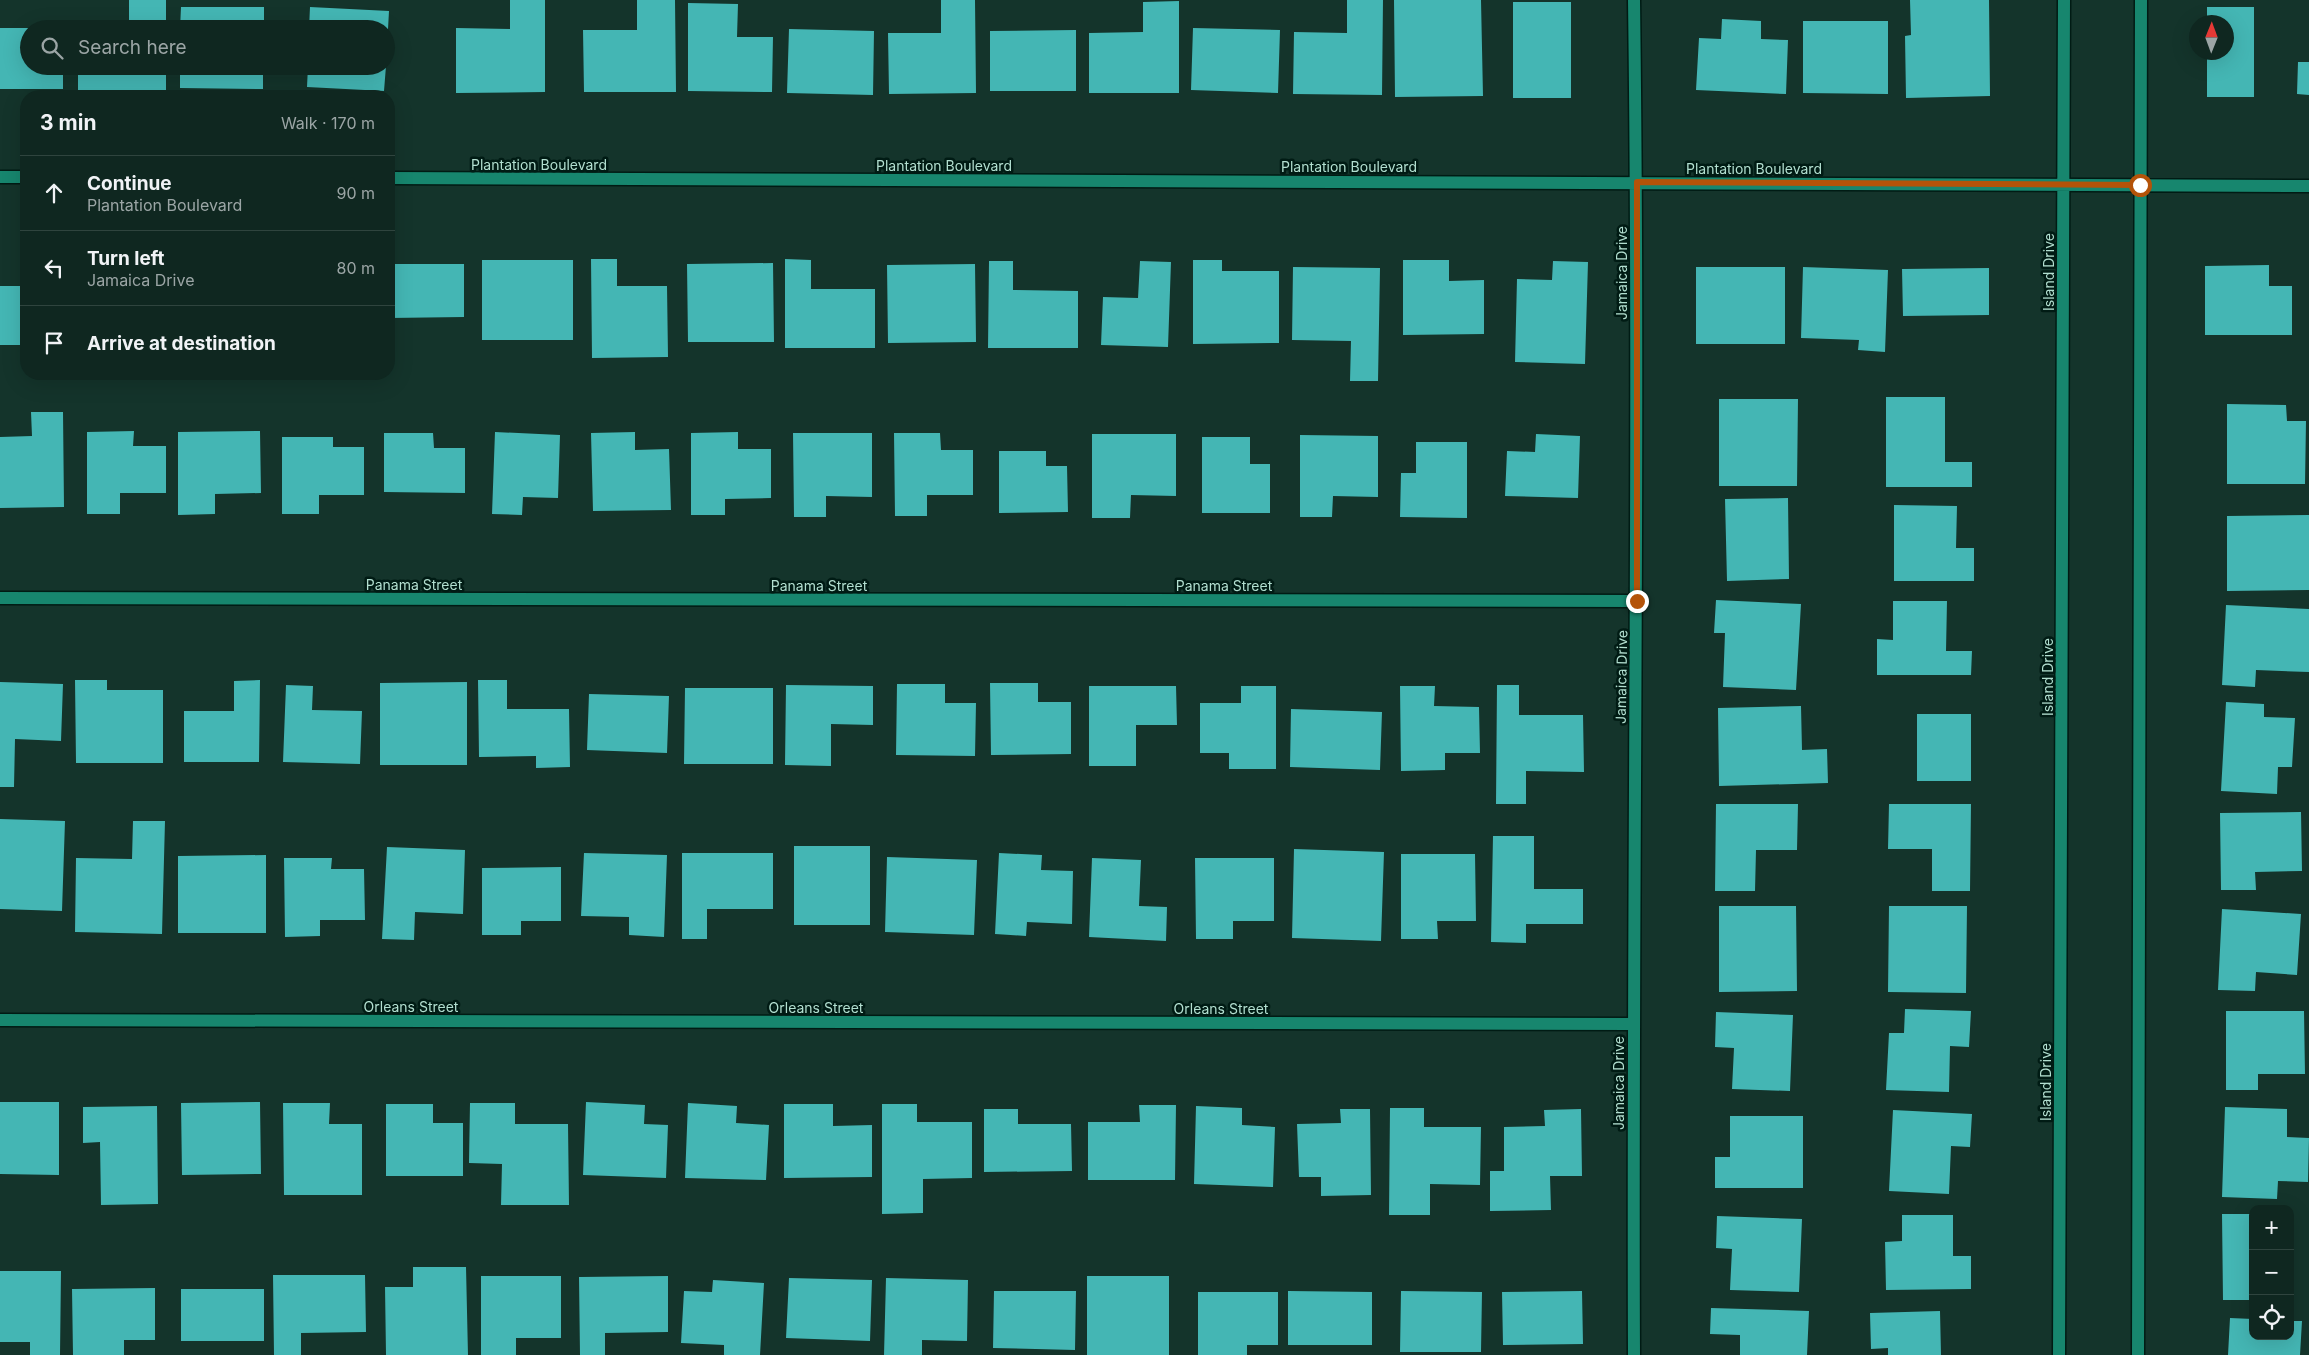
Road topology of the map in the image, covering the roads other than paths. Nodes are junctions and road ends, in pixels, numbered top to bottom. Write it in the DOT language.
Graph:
graph roads {
  1 [pos="1634,0"];
  2 [pos="2064,0"];
  3 [pos="2141,0"];
  4 [pos="0,177"];
  5 [pos="20,177"];
  6 [pos="395,178"];
  7 [pos="1637,182"];
  8 [pos="2064,185"];
  9 [pos="2140,185"];
  10 [pos="2309,186"];
  11 [pos="0,598"];
  12 [pos="1637,601"];
  13 [pos="0,1020"];
  14 [pos="1632,1024"];
  15 [pos="1634,1355"];
  16 [pos="2060,1355"];
  17 [pos="2138,1355"];
  1 -- 7 [label="street, Jamaica Drive"];
  2 -- 8 [label="street, Island Drive"];
  3 -- 9 [label="street"];
  4 -- 5 [label="street"];
  6 -- 7 [label="street, Plantation Boulevard"];
  7 -- 8 [label="street, Plantation Boulevard"];
  7 -- 12 [label="street, Jamaica Drive"];
  8 -- 9 [label="street, Plantation Boulevard"];
  8 -- 16 [label="street, Island Drive"];
  9 -- 10 [label="street, Plantation Boulevard"];
  9 -- 17 [label="street"];
  11 -- 12 [label="street, Panama Street"];
  12 -- 14 [label="street, Jamaica Drive"];
  13 -- 14 [label="street, Orleans Street"];
  14 -- 15 [label="street, Jamaica Drive"];
}
